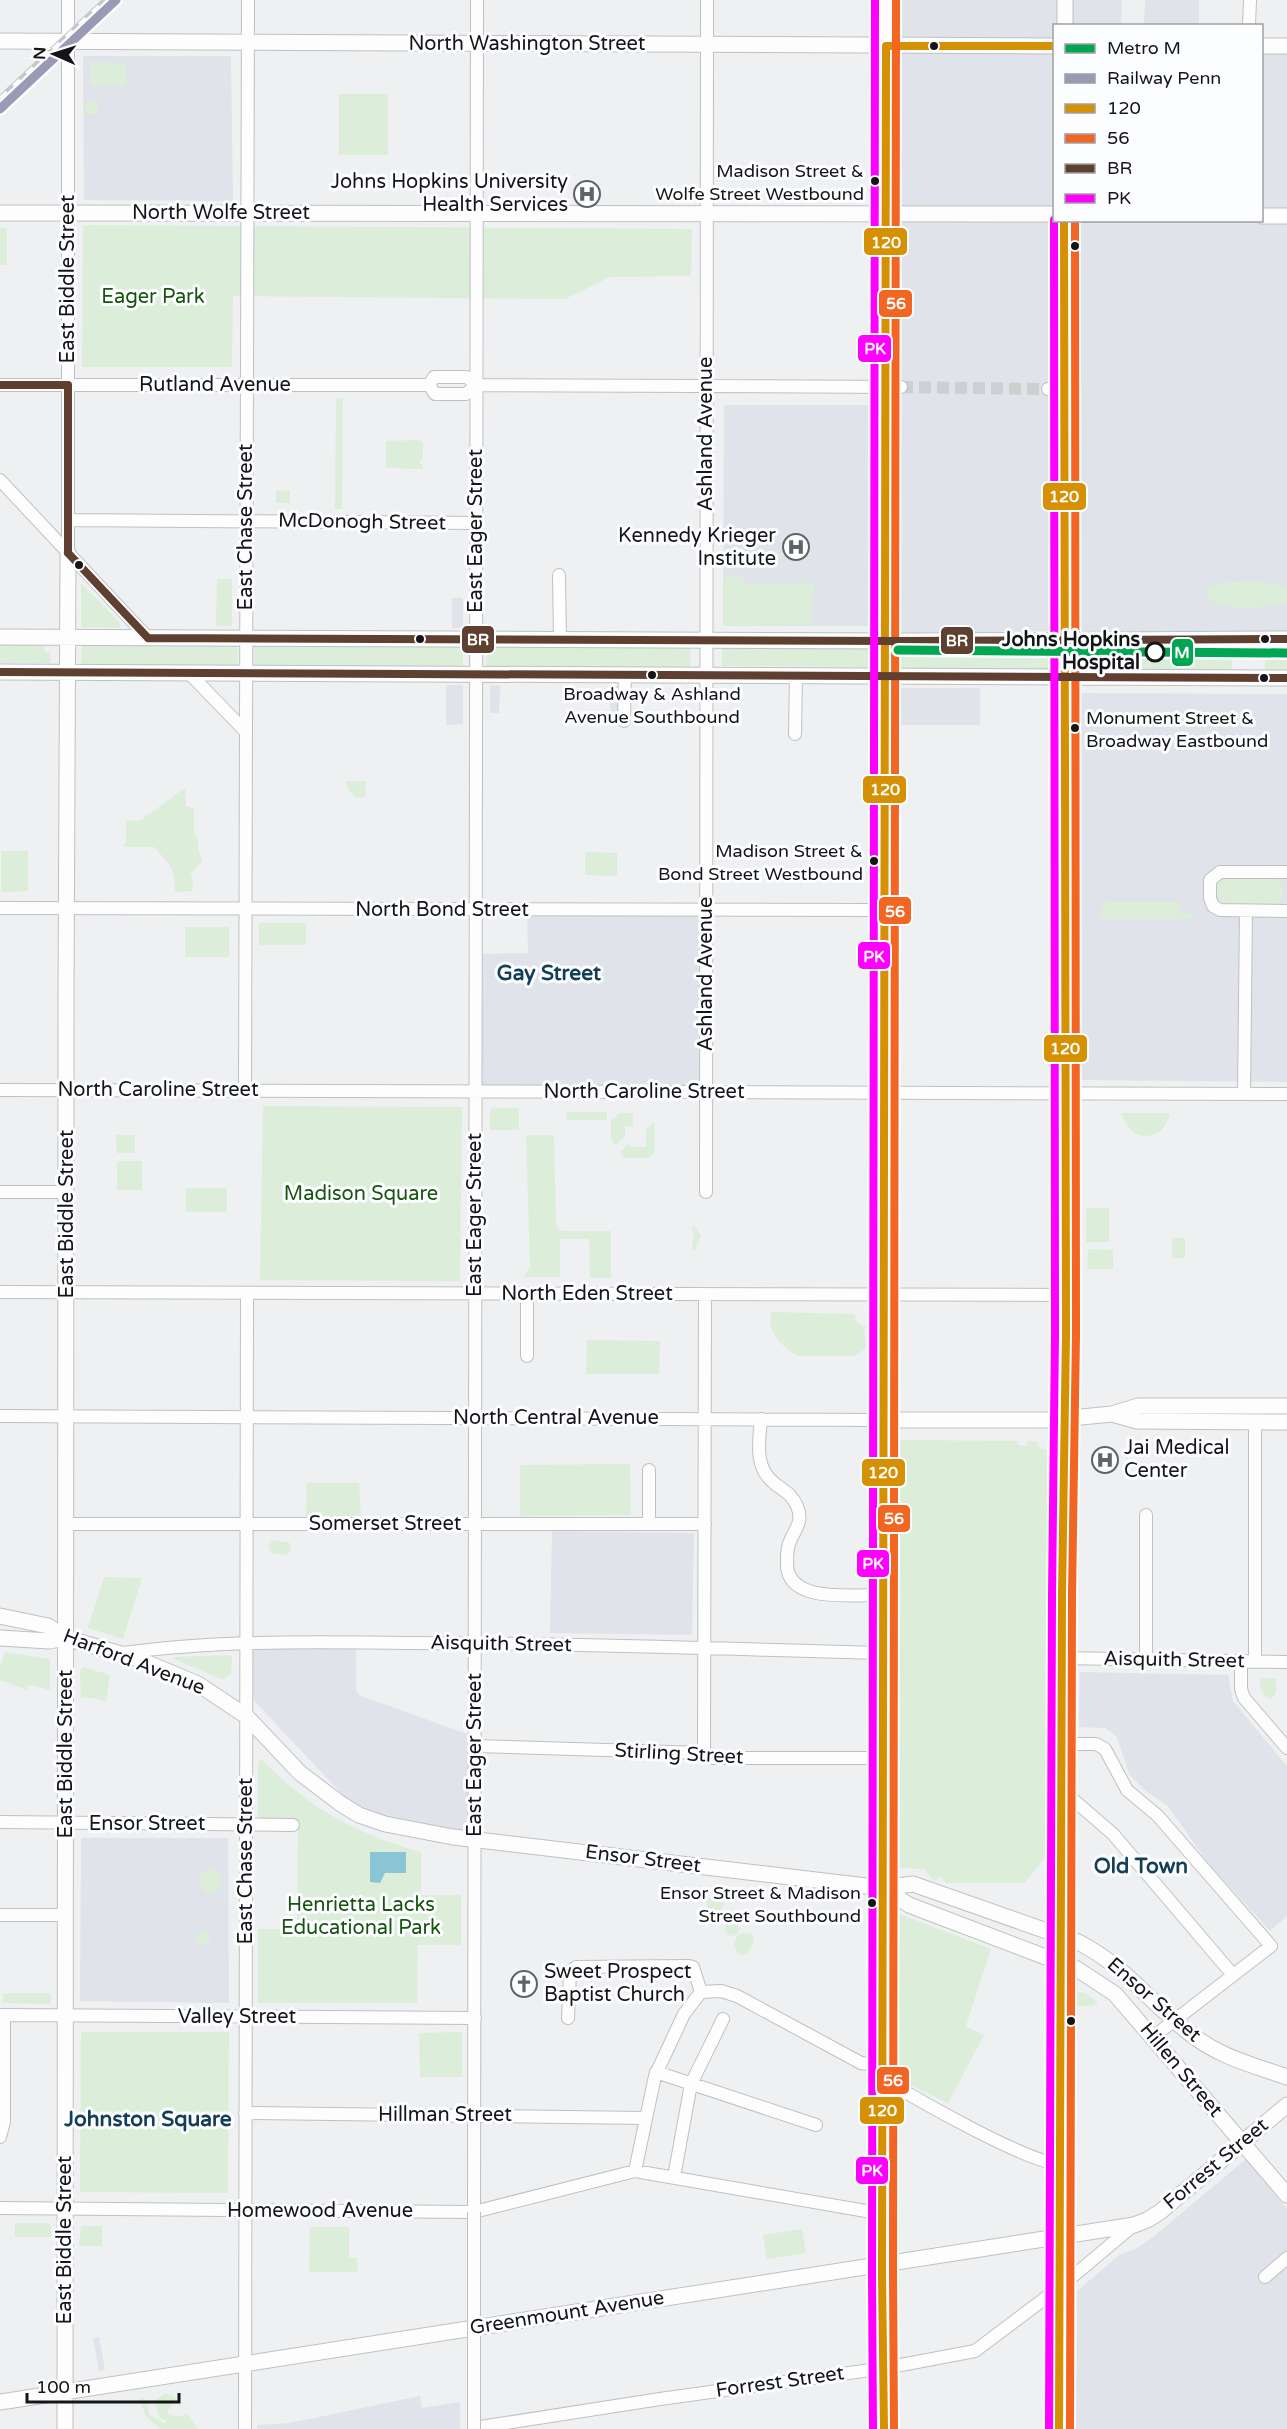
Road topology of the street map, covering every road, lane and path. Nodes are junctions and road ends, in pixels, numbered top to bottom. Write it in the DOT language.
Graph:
graph roads {
  1 [pos="68,0"];
  2 [pos="248,0"];
  3 [pos="477,0"];
  4 [pos="707,0"];
  5 [pos="886,0"];
  6 [pos="1065,0"];
  7 [pos="1250,0"];
  8 [pos="1065,24"];
  9 [pos="1249,24"];
  10 [pos="0,41"];
  11 [pos="68,41"];
  12 [pos="248,43"];
  13 [pos="477,43"];
  14 [pos="707,45"];
  15 [pos="886,46"];
  16 [pos="1053,46"];
  17 [pos="1263,46"];
  18 [pos="1287,46"];
  19 [pos="68,212"];
  20 [pos="247,212"];
  21 [pos="0,213"];
  22 [pos="477,214"];
  23 [pos="707,214"];
  24 [pos="885,214"];
  25 [pos="1053,214"];
  26 [pos="1263,216"];
  27 [pos="1287,216"];
  28 [pos="1064,222"];
  29 [pos="0,385"];
  30 [pos="68,385"];
  31 [pos="476,385"];
  32 [pos="246,386"];
  33 [pos="706,386"];
  34 [pos="893,387"];
  35 [pos="1048,389"];
  36 [pos="1065,390"];
  37 [pos="0,480"];
  38 [pos="68,520"];
  39 [pos="246,520"];
  40 [pos="476,523"];
  41 [pos="68,553"];
  42 [pos="559,575"];
  43 [pos="0,637"];
  44 [pos="67,637"];
  45 [pos="148,638"];
  46 [pos="246,638"];
  47 [pos="476,639"];
  48 [pos="1287,639"];
  49 [pos="560,640"];
  50 [pos="706,640"];
  51 [pos="1065,640"];
  52 [pos="884,641"];
  53 [pos="0,672"];
  54 [pos="67,672"];
  55 [pos="189,673"];
  56 [pos="247,673"];
  57 [pos="476,673"];
  58 [pos="625,674"];
  59 [pos="706,674"];
  60 [pos="796,674"];
  61 [pos="884,675"];
  62 [pos="1065,676"];
  63 [pos="1287,678"];
  64 [pos="624,721"];
  65 [pos="246,732"];
  66 [pos="795,734"];
  67 [pos="1287,872"];
  68 [pos="0,908"];
  69 [pos="67,908"];
  70 [pos="245,909"];
  71 [pos="706,909"];
  72 [pos="475,910"];
  73 [pos="883,910"];
  74 [pos="1246,911"];
  75 [pos="1287,911"];
  76 [pos="0,1090"];
  77 [pos="67,1090"];
  78 [pos="245,1091"];
  79 [pos="475,1092"];
  80 [pos="706,1092"];
  81 [pos="883,1093"];
  82 [pos="1066,1094"];
  83 [pos="1244,1094"];
  84 [pos="1287,1094"];
  85 [pos="0,1192"];
  86 [pos="67,1192"];
  87 [pos="706,1192"];
  88 [pos="0,1292"];
  89 [pos="66,1292"];
  90 [pos="247,1293"];
  91 [pos="475,1294"];
  92 [pos="527,1294"];
  93 [pos="705,1295"];
  94 [pos="883,1295"];
  95 [pos="1066,1295"];
  96 [pos="527,1356"];
  97 [pos="1222,1406"];
  98 [pos="1287,1406"];
  99 [pos="1112,1414"];
  100 [pos="0,1416"];
  101 [pos="66,1416"];
  102 [pos="247,1417"];
  103 [pos="1065,1417"];
  104 [pos="475,1418"];
  105 [pos="705,1419"];
  106 [pos="761,1419"];
  107 [pos="883,1420"];
  108 [pos="1221,1422"];
  109 [pos="1255,1422"];
  110 [pos="1287,1422"];
  111 [pos="649,1470"];
  112 [pos="1146,1515"];
  113 [pos="66,1524"];
  114 [pos="246,1524"];
  115 [pos="475,1524"];
  116 [pos="649,1524"];
  117 [pos="705,1524"];
  118 [pos="883,1594"];
  119 [pos="0,1616"];
  120 [pos="0,1638"];
  121 [pos="66,1638"];
  122 [pos="246,1642"];
  123 [pos="475,1643"];
  124 [pos="705,1649"];
  125 [pos="120,1653"];
  126 [pos="883,1653"];
  127 [pos="1062,1658"];
  128 [pos="1146,1659"];
  129 [pos="1241,1661"];
  130 [pos="1255,1661"];
  131 [pos="1287,1662"];
  132 [pos="246,1716"];
  133 [pos="1061,1744"];
  134 [pos="475,1746"];
  135 [pos="1287,1748"];
  136 [pos="704,1753"];
  137 [pos="883,1758"];
  138 [pos="1062,1790"];
  139 [pos="0,1822"];
  140 [pos="66,1823"];
  141 [pos="246,1825"];
  142 [pos="293,1825"];
  143 [pos="475,1839"];
  144 [pos="883,1888"];
  145 [pos="0,1915"];
  146 [pos="66,1915"];
  147 [pos="1061,1937"];
  148 [pos="1061,1962"];
  149 [pos="1233,1975"];
  150 [pos="701,1992"];
  151 [pos="2,2015"];
  152 [pos="65,2016"];
  153 [pos="245,2017"];
  154 [pos="475,2018"];
  155 [pos="568,2018"];
  156 [pos="723,2019"];
  157 [pos="1174,2020"];
  158 [pos="1153,2037"];
  159 [pos="656,2072"];
  160 [pos="883,2073"];
  161 [pos="1287,2077"];
  162 [pos="691,2084"];
  163 [pos="1287,2105"];
  164 [pos="245,2114"];
  165 [pos="475,2116"];
  166 [pos="645,2118"];
  167 [pos="816,2125"];
  168 [pos="0,2137"];
  169 [pos="1242,2143"];
  170 [pos="1061,2164"];
  171 [pos="635,2171"];
  172 [pos="674,2177"];
  173 [pos="1287,2195"];
  174 [pos="65,2207"];
  175 [pos="0,2208"];
  176 [pos="245,2211"];
  177 [pos="474,2212"];
  178 [pos="883,2214"];
  179 [pos="1134,2225"];
  180 [pos="1060,2236"];
  181 [pos="1287,2259"];
  182 [pos="883,2263"];
  183 [pos="1265,2277"];
  184 [pos="1060,2287"];
  185 [pos="474,2328"];
  186 [pos="245,2365"];
  187 [pos="885,2368"];
  188 [pos="65,2392"];
  189 [pos="0,2402"];
  190 [pos="474,2428"];
  191 [pos="65,2429"];
  192 [pos="245,2429"];
  193 [pos="884,2429"];
  194 [pos="1059,2429"];
  1 -- 11 [label="street, East Biddle Street"];
  2 -- 12 [label="street, East Chase Street"];
  3 -- 13 [label="street, East Eager Street"];
  4 -- 14 [label="street, Ashland Avenue"];
  5 -- 15 [label="main road"];
  6 -- 8 [label="main road"];
  7 -- 9 [label="street"];
  10 -- 11 [label="main road, North Washington Street"];
  11 -- 12 [label="main road, North Washington Street"];
  11 -- 19 [label="street, East Biddle Street"];
  12 -- 13 [label="main road, North Washington Street"];
  12 -- 20 [label="street, East Chase Street"];
  13 -- 14 [label="main road, North Washington Street"];
  13 -- 22 [label="street, East Eager Street"];
  14 -- 15 [label="main road, North Washington Street"];
  14 -- 23 [label="street, Ashland Avenue"];
  15 -- 16 [label="main road, North Washington Street"];
  15 -- 24 [label="main road"];
  17 -- 18 [label="main road"];
  19 -- 20 [label="main road, North Wolfe Street"];
  19 -- 21 [label="main road, North Wolfe Street"];
  19 -- 30 [label="street, East Biddle Street"];
  20 -- 22 [label="main road, North Wolfe Street"];
  20 -- 32 [label="street, East Chase Street"];
  22 -- 23 [label="main road, North Wolfe Street"];
  22 -- 31 [label="street, East Eager Street"];
  23 -- 24 [label="main road, North Wolfe Street"];
  23 -- 33 [label="street, Ashland Avenue"];
  24 -- 25 [label="main road, North Wolfe Street"];
  24 -- 34 [label="main road"];
  26 -- 27 [label="main road"];
  28 -- 36 [label="main road"];
  29 -- 30 [label="street, Rutland Avenue"];
  30 -- 32 [label="street, Rutland Avenue"];
  30 -- 38 [label="street, East Biddle Street"];
  31 -- 32 [label="street, Rutland Avenue"];
  31 -- 33 [label="street, Rutland Avenue"];
  31 -- 40 [label="street, East Eager Street"];
  32 -- 39 [label="street, East Chase Street"];
  33 -- 34 [label="street, Rutland Avenue"];
  33 -- 50 [label="street, Ashland Avenue"];
  34 -- 52 [label="main road"];
  35 -- 36 [label="street"];
  36 -- 51 [label="main road"];
  37 -- 41 [label="street"];
  38 -- 39 [label="street, McDonogh Street"];
  38 -- 41 [label="street, East Biddle Street"];
  39 -- 40 [label="street, McDonogh Street"];
  39 -- 46 [label="street, East Chase Street"];
  40 -- 47 [label="street, East Eager Street"];
  41 -- 44 [label="main road, East Biddle Street"];
  41 -- 45 [label="street"];
  42 -- 49 [label="street"];
  43 -- 44 [label="main road"];
  44 -- 45 [label="main road"];
  44 -- 54 [label="main road, East Biddle Street"];
  45 -- 46 [label="main road"];
  46 -- 47 [label="main road"];
  46 -- 56 [label="street, East Chase Street"];
  47 -- 49 [label="main road"];
  47 -- 57 [label="street, East Eager Street"];
  48 -- 51 [label="main road"];
  49 -- 50 [label="main road"];
  50 -- 52 [label="main road"];
  50 -- 59 [label="street, Ashland Avenue"];
  51 -- 52 [label="main road"];
  51 -- 62 [label="main road"];
  52 -- 61 [label="main road"];
  53 -- 54 [label="main road"];
  54 -- 55 [label="main road"];
  54 -- 69 [label="main road, East Biddle Street"];
  55 -- 56 [label="main road"];
  55 -- 65 [label="street"];
  56 -- 57 [label="main road"];
  56 -- 65 [label="street, East Chase Street"];
  57 -- 58 [label="main road"];
  57 -- 72 [label="street, East Eager Street"];
  58 -- 59 [label="main road"];
  58 -- 64 [label="street"];
  59 -- 60 [label="main road"];
  59 -- 71 [label="street, Ashland Avenue"];
  60 -- 61 [label="main road"];
  60 -- 66 [label="street"];
  61 -- 62 [label="main road"];
  61 -- 73 [label="main road"];
  62 -- 63 [label="main road"];
  62 -- 82 [label="main road"];
  65 -- 70 [label="street, East Chase Street"];
  67 -- 74 [label="street"];
  68 -- 69 [label="street, North Bond Street"];
  69 -- 70 [label="street, North Bond Street"];
  69 -- 77 [label="main road, East Biddle Street"];
  70 -- 72 [label="street, North Bond Street"];
  70 -- 78 [label="street, East Chase Street"];
  71 -- 72 [label="street, North Bond Street"];
  71 -- 73 [label="street, North Bond Street"];
  71 -- 80 [label="street, Ashland Avenue"];
  72 -- 79 [label="street, East Eager Street"];
  73 -- 81 [label="main road"];
  74 -- 75 [label="street"];
  74 -- 83 [label="street"];
  76 -- 77 [label="street, North Caroline Street"];
  77 -- 78 [label="street, North Caroline Street"];
  77 -- 86 [label="main road, East Biddle Street"];
  78 -- 79 [label="street, North Caroline Street"];
  79 -- 80 [label="street, North Caroline Street"];
  79 -- 91 [label="street, East Eager Street"];
  80 -- 81 [label="street, North Caroline Street"];
  80 -- 87 [label="street, Ashland Avenue"];
  81 -- 82 [label="street, North Caroline Street"];
  81 -- 94 [label="main road"];
  82 -- 83 [label="street, North Caroline Street"];
  82 -- 95 [label="main road"];
  83 -- 84 [label="street, North Caroline Street"];
  85 -- 86 [label="street"];
  86 -- 89 [label="main road, East Biddle Street"];
  88 -- 89 [label="street, North Eden Street"];
  89 -- 90 [label="street, North Eden Street"];
  89 -- 101 [label="main road, East Biddle Street"];
  90 -- 91 [label="street, North Eden Street"];
  90 -- 102 [label="street, East Chase Street"];
  91 -- 92 [label="street, North Eden Street"];
  91 -- 104 [label="street, East Eager Street"];
  92 -- 93 [label="street, North Eden Street"];
  92 -- 96 [label="street"];
  93 -- 94 [label="street, North Eden Street"];
  93 -- 105 [label="street"];
  94 -- 95 [label="street, North Eden Street"];
  94 -- 107 [label="main road"];
  95 -- 103 [label="main road"];
  97 -- 98 [label="main road, North Central Avenue"];
  97 -- 99 [label="main road, North Central Avenue"];
  97 -- 108 [label="main road"];
  99 -- 103 [label="main road, North Central Avenue"];
  99 -- 108 [label="main road, North Central Avenue"];
  100 -- 101 [label="street, North Central Avenue"];
  101 -- 102 [label="street, North Central Avenue"];
  101 -- 113 [label="main road, East Biddle Street"];
  102 -- 104 [label="street, North Central Avenue"];
  102 -- 114 [label="street, East Chase Street"];
  103 -- 107 [label="main road, North Central Avenue"];
  103 -- 127 [label="main road"];
  104 -- 105 [label="street, North Central Avenue"];
  104 -- 115 [label="street, East Eager Street"];
  105 -- 106 [label="street, North Central Avenue"];
  105 -- 117 [label="street"];
  106 -- 107 [label="street, North Central Avenue"];
  106 -- 118 [label="street"];
  107 -- 118 [label="main road"];
  108 -- 109 [label="main road, North Central Avenue"];
  109 -- 110 [label="main road, North Central Avenue"];
  109 -- 130 [label="street"];
  111 -- 116 [label="street"];
  112 -- 128 [label="street"];
  113 -- 114 [label="street, Somerset Street"];
  113 -- 121 [label="main road, East Biddle Street"];
  114 -- 115 [label="street, Somerset Street"];
  114 -- 122 [label="street, East Chase Street"];
  115 -- 116 [label="street, Somerset Street"];
  115 -- 123 [label="street, East Eager Street"];
  116 -- 117 [label="street, Somerset Street"];
  117 -- 124 [label="street"];
  118 -- 126 [label="main road"];
  119 -- 121 [label="main road, Harford Avenue"];
  120 -- 121 [label="main road"];
  121 -- 125 [label="main road, Harford Avenue"];
  121 -- 140 [label="main road, East Biddle Street"];
  122 -- 123 [label="street, Aisquith Street"];
  122 -- 125 [label="street, Aisquith Street"];
  122 -- 132 [label="street, East Chase Street"];
  123 -- 124 [label="street, Aisquith Street"];
  123 -- 134 [label="street, East Eager Street"];
  124 -- 126 [label="street, Aisquith Street"];
  124 -- 136 [label="street"];
  125 -- 132 [label="main road, Harford Avenue"];
  126 -- 137 [label="main road"];
  127 -- 128 [label="street, Aisquith Street"];
  127 -- 133 [label="main road"];
  128 -- 129 [label="street, Aisquith Street"];
  129 -- 130 [label="street, Aisquith Street"];
  129 -- 135 [label="street"];
  130 -- 131 [label="street, Aisquith Street"];
  132 -- 141 [label="street, East Chase Street"];
  132 -- 143 [label="main road, Harford Avenue"];
  133 -- 138 [label="main road"];
  133 -- 149 [label="street"];
  134 -- 136 [label="street, Stirling Street"];
  134 -- 143 [label="street, East Eager Street"];
  136 -- 137 [label="street, Stirling Street"];
  137 -- 144 [label="main road"];
  138 -- 147 [label="main road"];
  138 -- 149 [label="street"];
  139 -- 140 [label="street, Ensor Street"];
  140 -- 141 [label="street, Ensor Street"];
  140 -- 146 [label="main road, East Biddle Street"];
  141 -- 142 [label="street, Ensor Street"];
  141 -- 153 [label="street, East Chase Street"];
  143 -- 144 [label="main road, Ensor Street"];
  143 -- 154 [label="street, East Eager Street"];
  144 -- 147 [label="main road, Ensor Street"];
  144 -- 148 [label="main road, Ensor Street"];
  144 -- 160 [label="main road"];
  145 -- 146 [label="street"];
  146 -- 152 [label="main road, East Biddle Street"];
  147 -- 148 [label="main road"];
  147 -- 157 [label="main road, Ensor Street"];
  148 -- 158 [label="main road, Hillen Street"];
  148 -- 170 [label="main road"];
  149 -- 157 [label="street"];
  150 -- 155 [label="street"];
  150 -- 159 [label="street"];
  150 -- 160 [label="street"];
  151 -- 152 [label="street, Valley Street"];
  151 -- 168 [label="street"];
  152 -- 153 [label="street, Valley Street"];
  152 -- 174 [label="main road, East Biddle Street"];
  153 -- 154 [label="street, Valley Street"];
  153 -- 164 [label="street, East Chase Street"];
  154 -- 165 [label="street, East Eager Street"];
  156 -- 162 [label="street"];
  157 -- 158 [label="street"];
  157 -- 161 [label="main road, Ensor Street"];
  158 -- 169 [label="main road, Hillen Street"];
  159 -- 162 [label="street"];
  159 -- 166 [label="street"];
  160 -- 170 [label="street"];
  160 -- 178 [label="main road"];
  162 -- 167 [label="street"];
  162 -- 172 [label="street"];
  163 -- 169 [label="main road, Forrest Street"];
  164 -- 165 [label="street, Hillman Street"];
  164 -- 176 [label="street, East Chase Street"];
  165 -- 166 [label="street, Hillman Street"];
  165 -- 177 [label="street, East Eager Street"];
  166 -- 171 [label="street"];
  169 -- 173 [label="main road, Hillen Street"];
  169 -- 179 [label="main road, Forrest Street"];
  170 -- 180 [label="main road"];
  171 -- 172 [label="street"];
  171 -- 177 [label="street, Homewood Avenue"];
  172 -- 178 [label="street"];
  174 -- 175 [label="street, Homewood Avenue"];
  174 -- 176 [label="street, Homewood Avenue"];
  174 -- 188 [label="main road, East Biddle Street"];
  176 -- 177 [label="street, Homewood Avenue"];
  176 -- 186 [label="street, East Chase Street"];
  177 -- 185 [label="street, East Eager Street, bridge"];
  178 -- 182 [label="main road"];
  179 -- 180 [label="main road, Greenmount Avenue"];
  179 -- 184 [label="street, Forrest Street"];
  180 -- 182 [label="main road, Greenmount Avenue"];
  180 -- 184 [label="main road"];
  181 -- 183 [label="street"];
  182 -- 185 [label="main road, Greenmount Avenue"];
  182 -- 187 [label="main road"];
  184 -- 187 [label="street, Forrest Street"];
  184 -- 194 [label="main road"];
  185 -- 186 [label="main road, Greenmount Avenue"];
  185 -- 190 [label="street, East Eager Street, bridge"];
  186 -- 188 [label="main road, Greenmount Avenue"];
  186 -- 192 [label="street, East Chase Street"];
  187 -- 190 [label="street, Forrest Street"];
  187 -- 193 [label="main road"];
  188 -- 189 [label="main road, Greenmount Avenue"];
  188 -- 191 [label="main road, East Biddle Street"];
}
